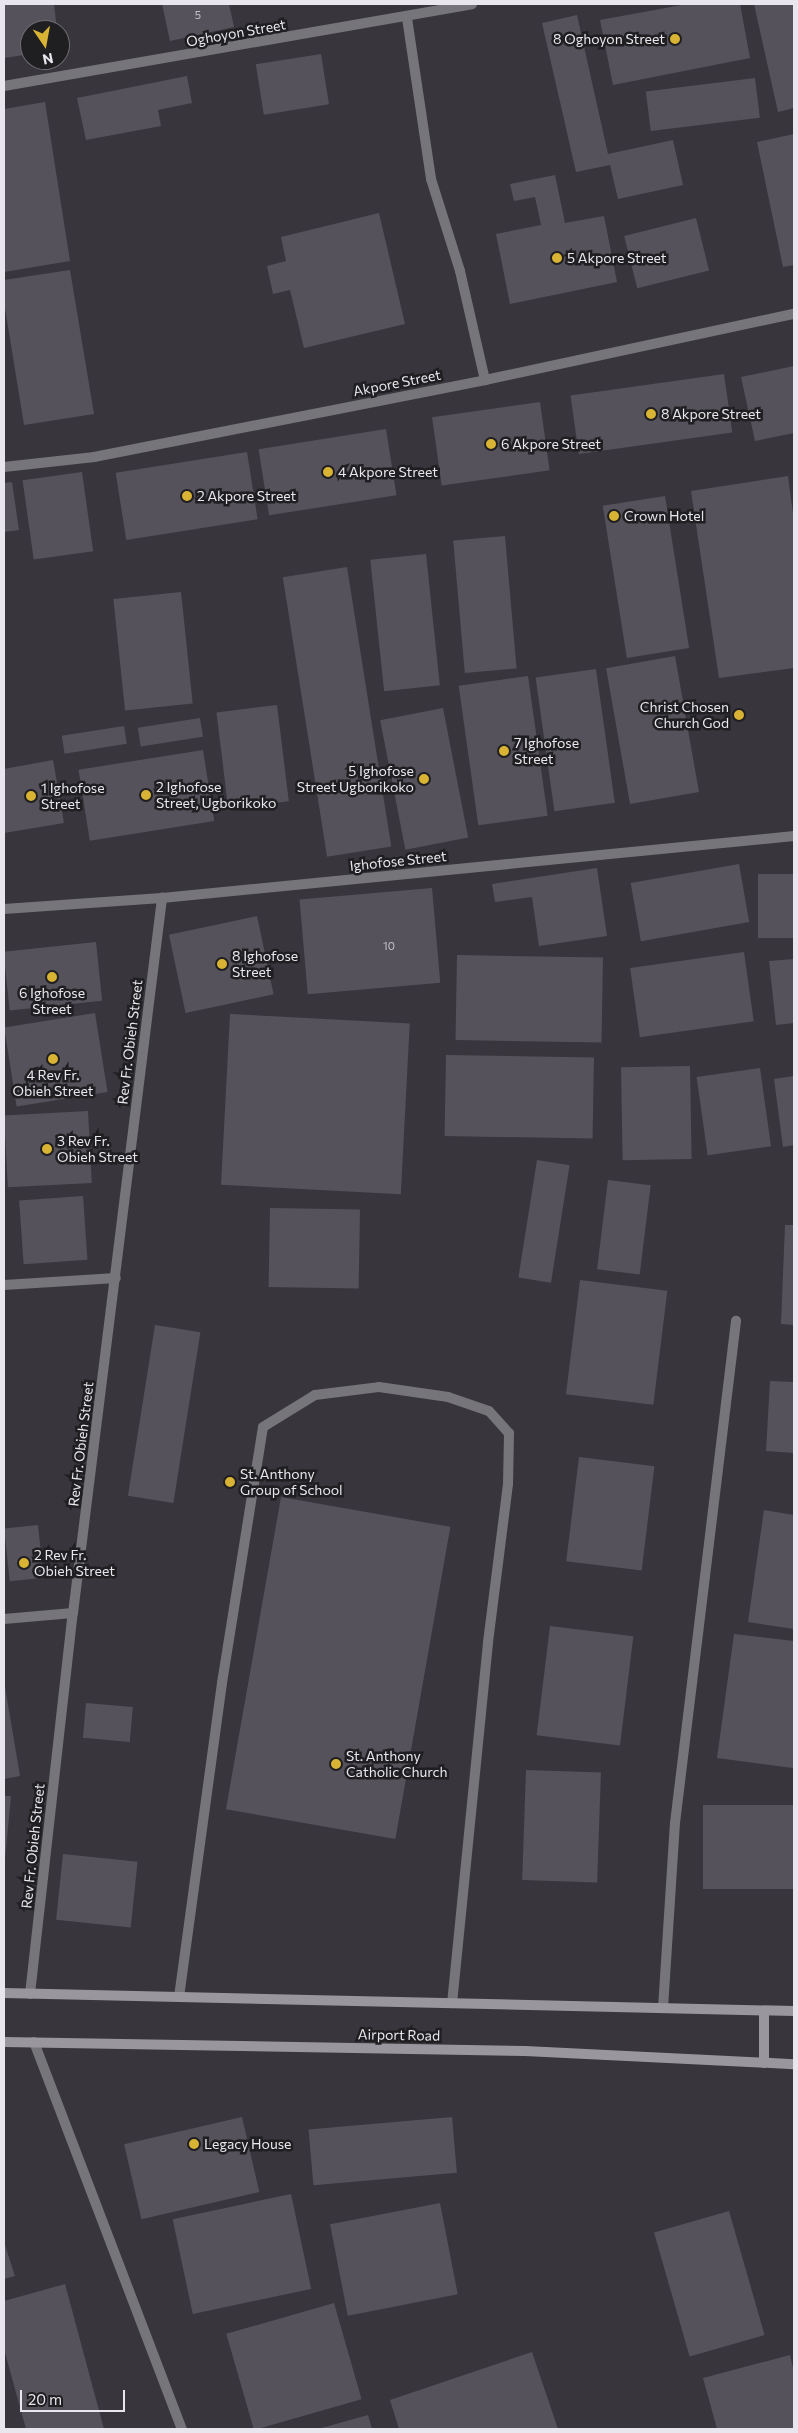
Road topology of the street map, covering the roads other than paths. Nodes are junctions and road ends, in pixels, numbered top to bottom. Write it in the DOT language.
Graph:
graph roads {
  1 [pos="472,4"];
  2 [pos="407,18"];
  3 [pos="4,86"];
  4 [pos="794,314"];
  5 [pos="484,380"];
  6 [pos="4,467"];
  7 [pos="794,836"];
  8 [pos="162,898"];
  9 [pos="4,909"];
  10 [pos="116,1278"];
  11 [pos="4,1285"];
  12 [pos="736,1321"];
  13 [pos="72,1613"];
  14 [pos="4,1619"];
  15 [pos="4,1993"];
  16 [pos="30,1994"];
  17 [pos="179,1998"];
  18 [pos="452,2003"];
  19 [pos="663,2008"];
  20 [pos="764,2011"];
  21 [pos="794,2012"];
  22 [pos="4,2042"];
  23 [pos="34,2042"];
  24 [pos="764,2063"];
  25 [pos="794,2064"];
  26 [pos="182,2429"];
  1 -- 2 [label="street, Oghoyon Street"];
  2 -- 3 [label="street, Oghoyon Street"];
  2 -- 5 [label="street"];
  4 -- 5 [label="street, Akpore Street"];
  5 -- 6 [label="street, Akpore Street"];
  7 -- 8 [label="street, Ighofose Street"];
  8 -- 9 [label="street, Ighofose Street"];
  8 -- 10 [label="street, Rev Fr. Obieh Street"];
  10 -- 11 [label="street"];
  10 -- 13 [label="street, Rev Fr. Obieh Street"];
  12 -- 19 [label="street"];
  13 -- 14 [label="street"];
  13 -- 16 [label="street, Rev Fr. Obieh Street"];
  15 -- 16 [label="main road"];
  16 -- 17 [label="main road"];
  17 -- 18 [label="main road"];
  17 -- 18 [label="street"];
  18 -- 19 [label="main road"];
  19 -- 20 [label="main road"];
  20 -- 21 [label="main road"];
  20 -- 24 [label="main road"];
  22 -- 23 [label="main road, Airport Road"];
  23 -- 24 [label="main road, Airport Road"];
  23 -- 26 [label="street"];
  24 -- 25 [label="main road, Airport Road"];
}
